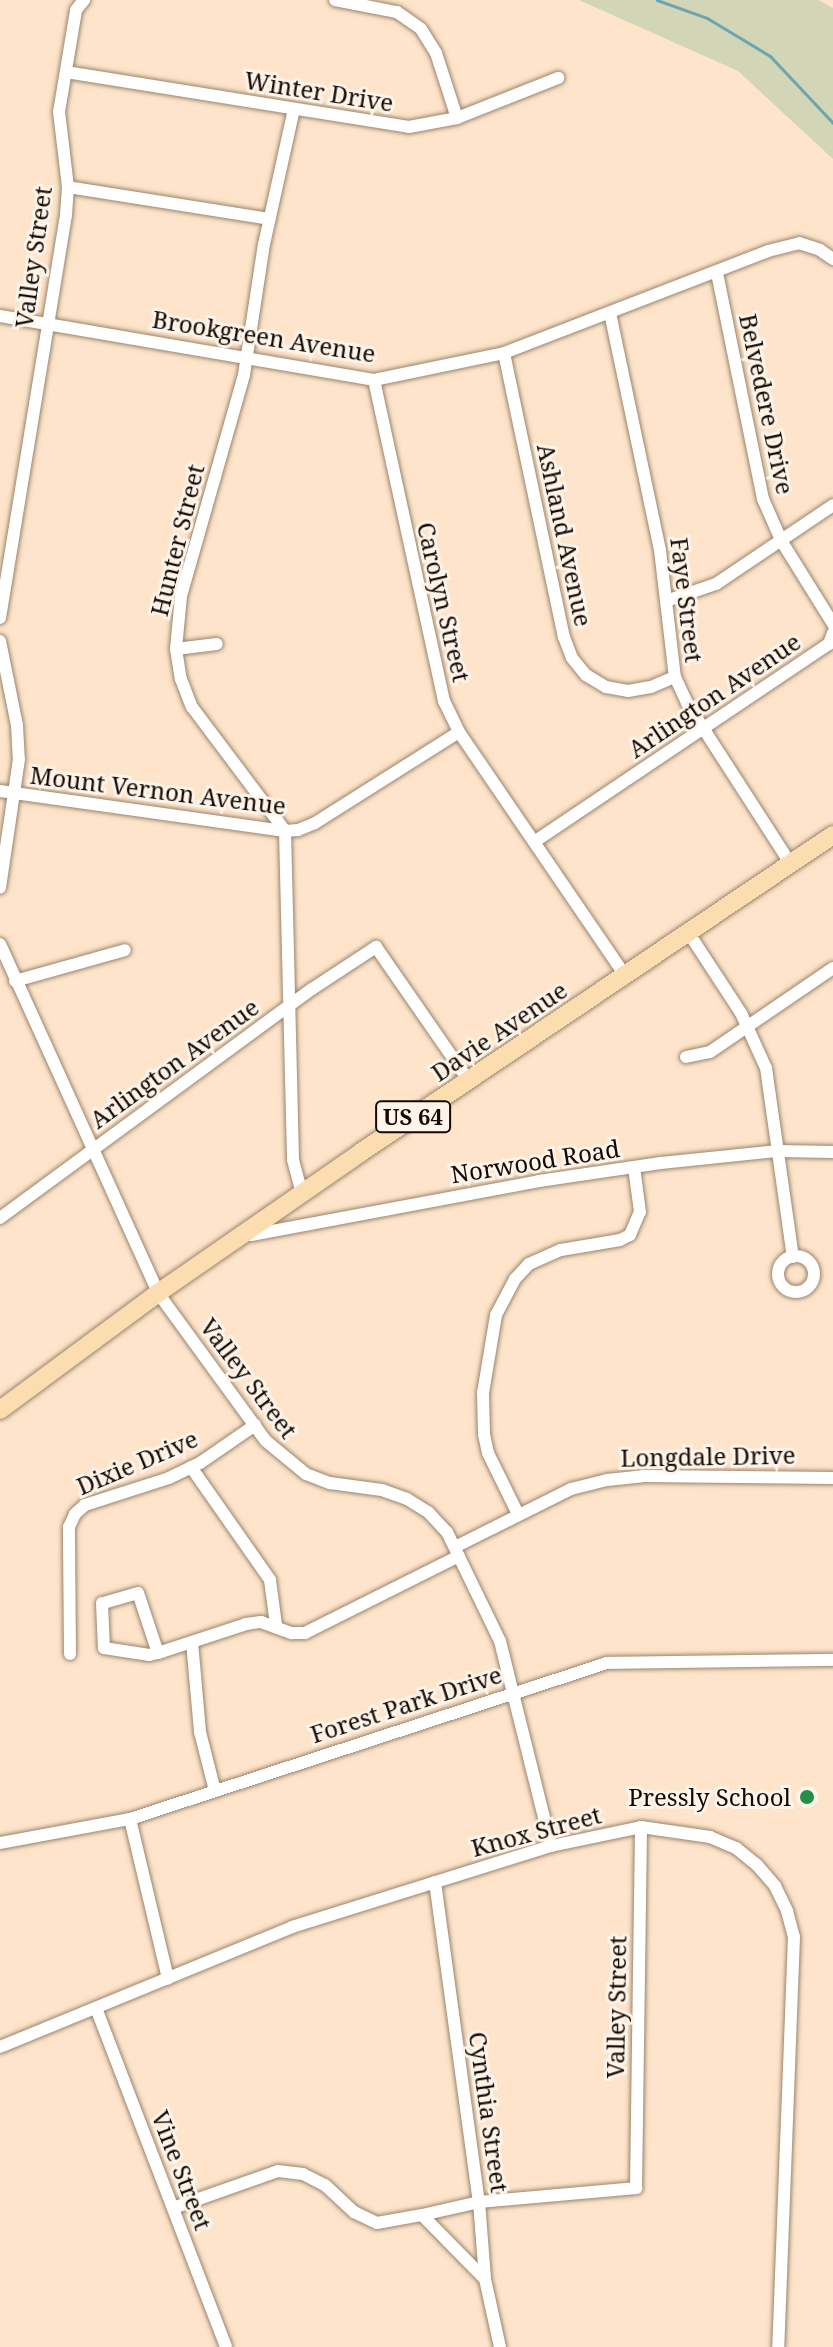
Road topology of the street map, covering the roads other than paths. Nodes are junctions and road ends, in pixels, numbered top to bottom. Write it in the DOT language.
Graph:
graph roads {
  1 [pos="84,0"];
  2 [pos="335,0"];
  3 [pos="66,72"];
  4 [pos="558,78"];
  5 [pos="294,109"];
  6 [pos="457,118"];
  7 [pos="68,187"];
  8 [pos="269,219"];
  9 [pos="833,259"];
  10 [pos="717,273"];
  11 [pos="610,313"];
  12 [pos="0,316"];
  13 [pos="47,324"];
  14 [pos="504,353"];
  15 [pos="246,356"];
  16 [pos="374,380"];
  17 [pos="833,505"];
  18 [pos="782,542"];
  19 [pos="666,601"];
  20 [pos="0,618"];
  21 [pos="833,624"];
  22 [pos="833,633"];
  23 [pos="0,641"];
  24 [pos="217,644"];
  25 [pos="176,649"];
  26 [pos="675,677"];
  27 [pos="703,728"];
  28 [pos="459,732"];
  29 [pos="0,791"];
  30 [pos="15,793"];
  31 [pos="285,831"];
  32 [pos="833,835"];
  33 [pos="534,842"];
  34 [pos="790,863"];
  35 [pos="0,888"];
  36 [pos="688,932"];
  37 [pos="0,944"];
  38 [pos="125,950"];
  39 [pos="833,968"];
  40 [pos="625,975"];
  41 [pos="15,981"];
  42 [pos="289,1006"];
  43 [pos="749,1028"];
  44 [pos="686,1057"];
  45 [pos="468,1080"];
  46 [pos="91,1151"];
  47 [pos="778,1151"];
  48 [pos="833,1152"];
  49 [pos="634,1167"];
  50 [pos="302,1193"];
  51 [pos="0,1218"];
  52 [pos="248,1231"];
  53 [pos="793,1257"];
  54 [pos="158,1293"];
  55 [pos="0,1410"];
  56 [pos="255,1425"];
  57 [pos="191,1467"];
  58 [pos="833,1478"];
  59 [pos="518,1514"];
  60 [pos="457,1552"];
  61 [pos="276,1625"];
  62 [pos="192,1642"];
  63 [pos="158,1653"];
  64 [pos="70,1654"];
  65 [pos="833,1660"];
  66 [pos="515,1691"];
  67 [pos="215,1791"];
  68 [pos="130,1819"];
  69 [pos="641,1827"];
  70 [pos="0,1843"];
  71 [pos="551,1846"];
  72 [pos="435,1882"];
  73 [pos="168,1979"];
  74 [pos="96,2008"];
  75 [pos="0,2047"];
  76 [pos="479,2202"];
  77 [pos="173,2208"];
  78 [pos="422,2215"];
  79 [pos="485,2279"];
  80 [pos="226,2347"];
  81 [pos="500,2347"];
  82 [pos="778,2347"];
  1 -- 3 [label="street, Valley Street"];
  2 -- 6 [label="street"];
  3 -- 5 [label="street, Winter Drive"];
  3 -- 7 [label="street, Valley Street"];
  4 -- 6 [label="street, Winter Drive"];
  5 -- 6 [label="street, Winter Drive"];
  5 -- 8 [label="street, Hunter Street"];
  7 -- 8 [label="street"];
  7 -- 13 [label="street, Valley Street"];
  8 -- 15 [label="street, Hunter Street"];
  9 -- 10 [label="street, Brookgreen Avenue"];
  10 -- 11 [label="street, Brookgreen Avenue"];
  10 -- 18 [label="street, Belvedere Drive"];
  11 -- 14 [label="street, Brookgreen Avenue"];
  11 -- 19 [label="street, Faye Street"];
  12 -- 13 [label="street, Brookgreen Avenue"];
  13 -- 15 [label="street, Brookgreen Avenue"];
  13 -- 20 [label="street, Valley Street"];
  14 -- 16 [label="street, Brookgreen Avenue"];
  14 -- 26 [label="street, Ashland Avenue"];
  15 -- 16 [label="street, Brookgreen Avenue"];
  15 -- 25 [label="street, Hunter Street"];
  16 -- 28 [label="street, Carolyn Street"];
  17 -- 18 [label="street"];
  18 -- 19 [label="street"];
  18 -- 21 [label="street, Belvedere Drive"];
  19 -- 26 [label="street, Faye Street"];
  22 -- 27 [label="street, Arlington Avenue"];
  23 -- 30 [label="street"];
  24 -- 25 [label="street"];
  25 -- 31 [label="street, Hunter Street"];
  26 -- 27 [label="street, Faye Street"];
  27 -- 33 [label="street, Arlington Avenue"];
  27 -- 34 [label="street, Faye Street"];
  28 -- 31 [label="street, Mount Vernon Avenue"];
  28 -- 33 [label="street, Carolyn Street"];
  29 -- 30 [label="street, Mount Vernon Avenue"];
  30 -- 31 [label="street, Mount Vernon Avenue"];
  30 -- 35 [label="street"];
  31 -- 42 [label="street"];
  32 -- 34 [label="main road, Davie Avenue / US 64"];
  33 -- 40 [label="street, Carolyn Street"];
  34 -- 36 [label="main road, Davie Avenue / US 64"];
  36 -- 40 [label="main road, Davie Avenue / US 64"];
  36 -- 43 [label="street"];
  37 -- 41 [label="street, Valley Street"];
  38 -- 41 [label="street"];
  39 -- 43 [label="street"];
  40 -- 45 [label="main road, Davie Avenue / US 64"];
  41 -- 46 [label="street, Valley Street"];
  42 -- 45 [label="street, Arlington Avenue"];
  42 -- 46 [label="street, Arlington Avenue"];
  42 -- 50 [label="street"];
  43 -- 44 [label="street"];
  43 -- 47 [label="street"];
  45 -- 50 [label="main road, Davie Avenue / US 64"];
  46 -- 51 [label="street, Arlington Avenue"];
  46 -- 54 [label="street, Valley Street"];
  47 -- 48 [label="street, Norwood Road"];
  47 -- 49 [label="street, Norwood Road"];
  47 -- 53 [label="street"];
  49 -- 52 [label="street, Norwood Road"];
  49 -- 59 [label="street"];
  50 -- 52 [label="main road, Davie Avenue / US 64"];
  52 -- 54 [label="main road, Davie Avenue / US 64"];
  54 -- 55 [label="main road, Davie Avenue / US 64"];
  54 -- 56 [label="street, Valley Street"];
  56 -- 57 [label="street, Dixie Drive"];
  56 -- 60 [label="street, Valley Street"];
  57 -- 61 [label="street"];
  57 -- 64 [label="street, Dixie Drive"];
  58 -- 59 [label="street, Longdale Drive"];
  59 -- 60 [label="street, Longdale Drive"];
  60 -- 61 [label="street, Longdale Drive"];
  60 -- 66 [label="street, Valley Street"];
  61 -- 62 [label="street, Longdale Drive"];
  62 -- 63 [label="street, Longdale Drive"];
  62 -- 67 [label="street"];
  63 -- 63 [label="street"];
  65 -- 66 [label="street, Forest Park Drive"];
  66 -- 67 [label="street, Forest Park Drive"];
  66 -- 71 [label="street, Valley Street"];
  67 -- 68 [label="street, Forest Park Drive"];
  68 -- 70 [label="street, Forest Park Drive"];
  68 -- 73 [label="street"];
  69 -- 71 [label="street, Knox Street"];
  69 -- 76 [label="street, Valley Street"];
  69 -- 82 [label="street, Knox Street"];
  71 -- 72 [label="street, Knox Street"];
  72 -- 73 [label="street, Knox Street"];
  72 -- 76 [label="street, Cynthia Street"];
  73 -- 74 [label="street, Knox Street"];
  74 -- 75 [label="street, Knox Street"];
  74 -- 77 [label="street, Vine Street"];
  76 -- 78 [label="street"];
  76 -- 79 [label="street, Cynthia Street"];
  77 -- 78 [label="street"];
  77 -- 80 [label="street, Vine Street"];
  78 -- 79 [label="street"];
  79 -- 81 [label="street, Cynthia Street"];
}
